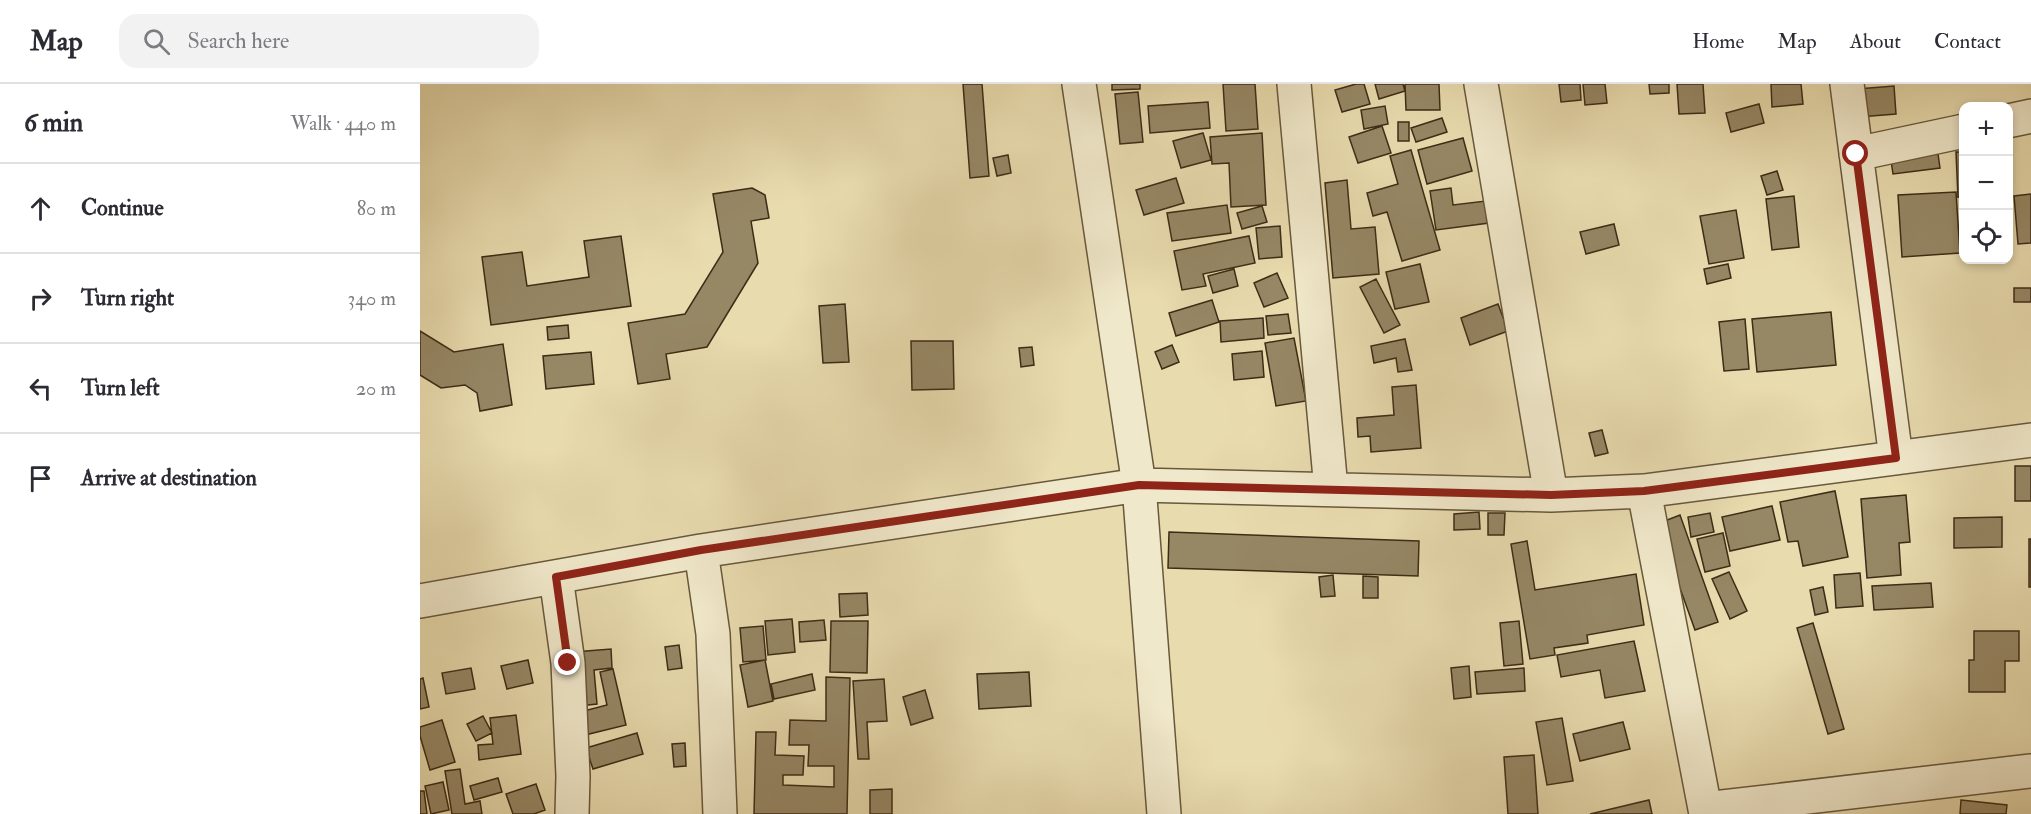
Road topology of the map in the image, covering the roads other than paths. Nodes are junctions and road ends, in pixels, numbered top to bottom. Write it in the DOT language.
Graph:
graph roads {
  1 [pos="1079,84"];
  2 [pos="1294,84"];
  3 [pos="1481,84"];
  4 [pos="1847,84"];
  5 [pos="2031,116"];
  6 [pos="2013,120"];
  7 [pos="1959,131"];
  8 [pos="1856,154"];
  9 [pos="2031,440"];
  10 [pos="1896,458"];
  11 [pos="1139,485"];
  12 [pos="1331,489"];
  13 [pos="1644,491"];
  14 [pos="1551,495"];
  15 [pos="701,550"];
  16 [pos="556,577"];
  17 [pos="420,601"];
  18 [pos="2031,771"];
  19 [pos="1705,811"];
  20 [pos="572,814"];
  21 [pos="720,814"];
  22 [pos="1164,814"];
  1 -- 11 [label="street"];
  2 -- 12 [label="street"];
  3 -- 14 [label="street"];
  4 -- 8 [label="street"];
  5 -- 6 [label="street"];
  7 -- 8 [label="street"];
  8 -- 10 [label="street"];
  9 -- 10 [label="street"];
  10 -- 13 [label="street"];
  11 -- 12 [label="street"];
  11 -- 15 [label="street"];
  11 -- 22 [label="street"];
  12 -- 14 [label="street"];
  13 -- 14 [label="street"];
  13 -- 19 [label="street"];
  15 -- 16 [label="street"];
  15 -- 21 [label="street"];
  16 -- 17 [label="street"];
  16 -- 20 [label="street"];
  18 -- 19 [label="street"];
}
